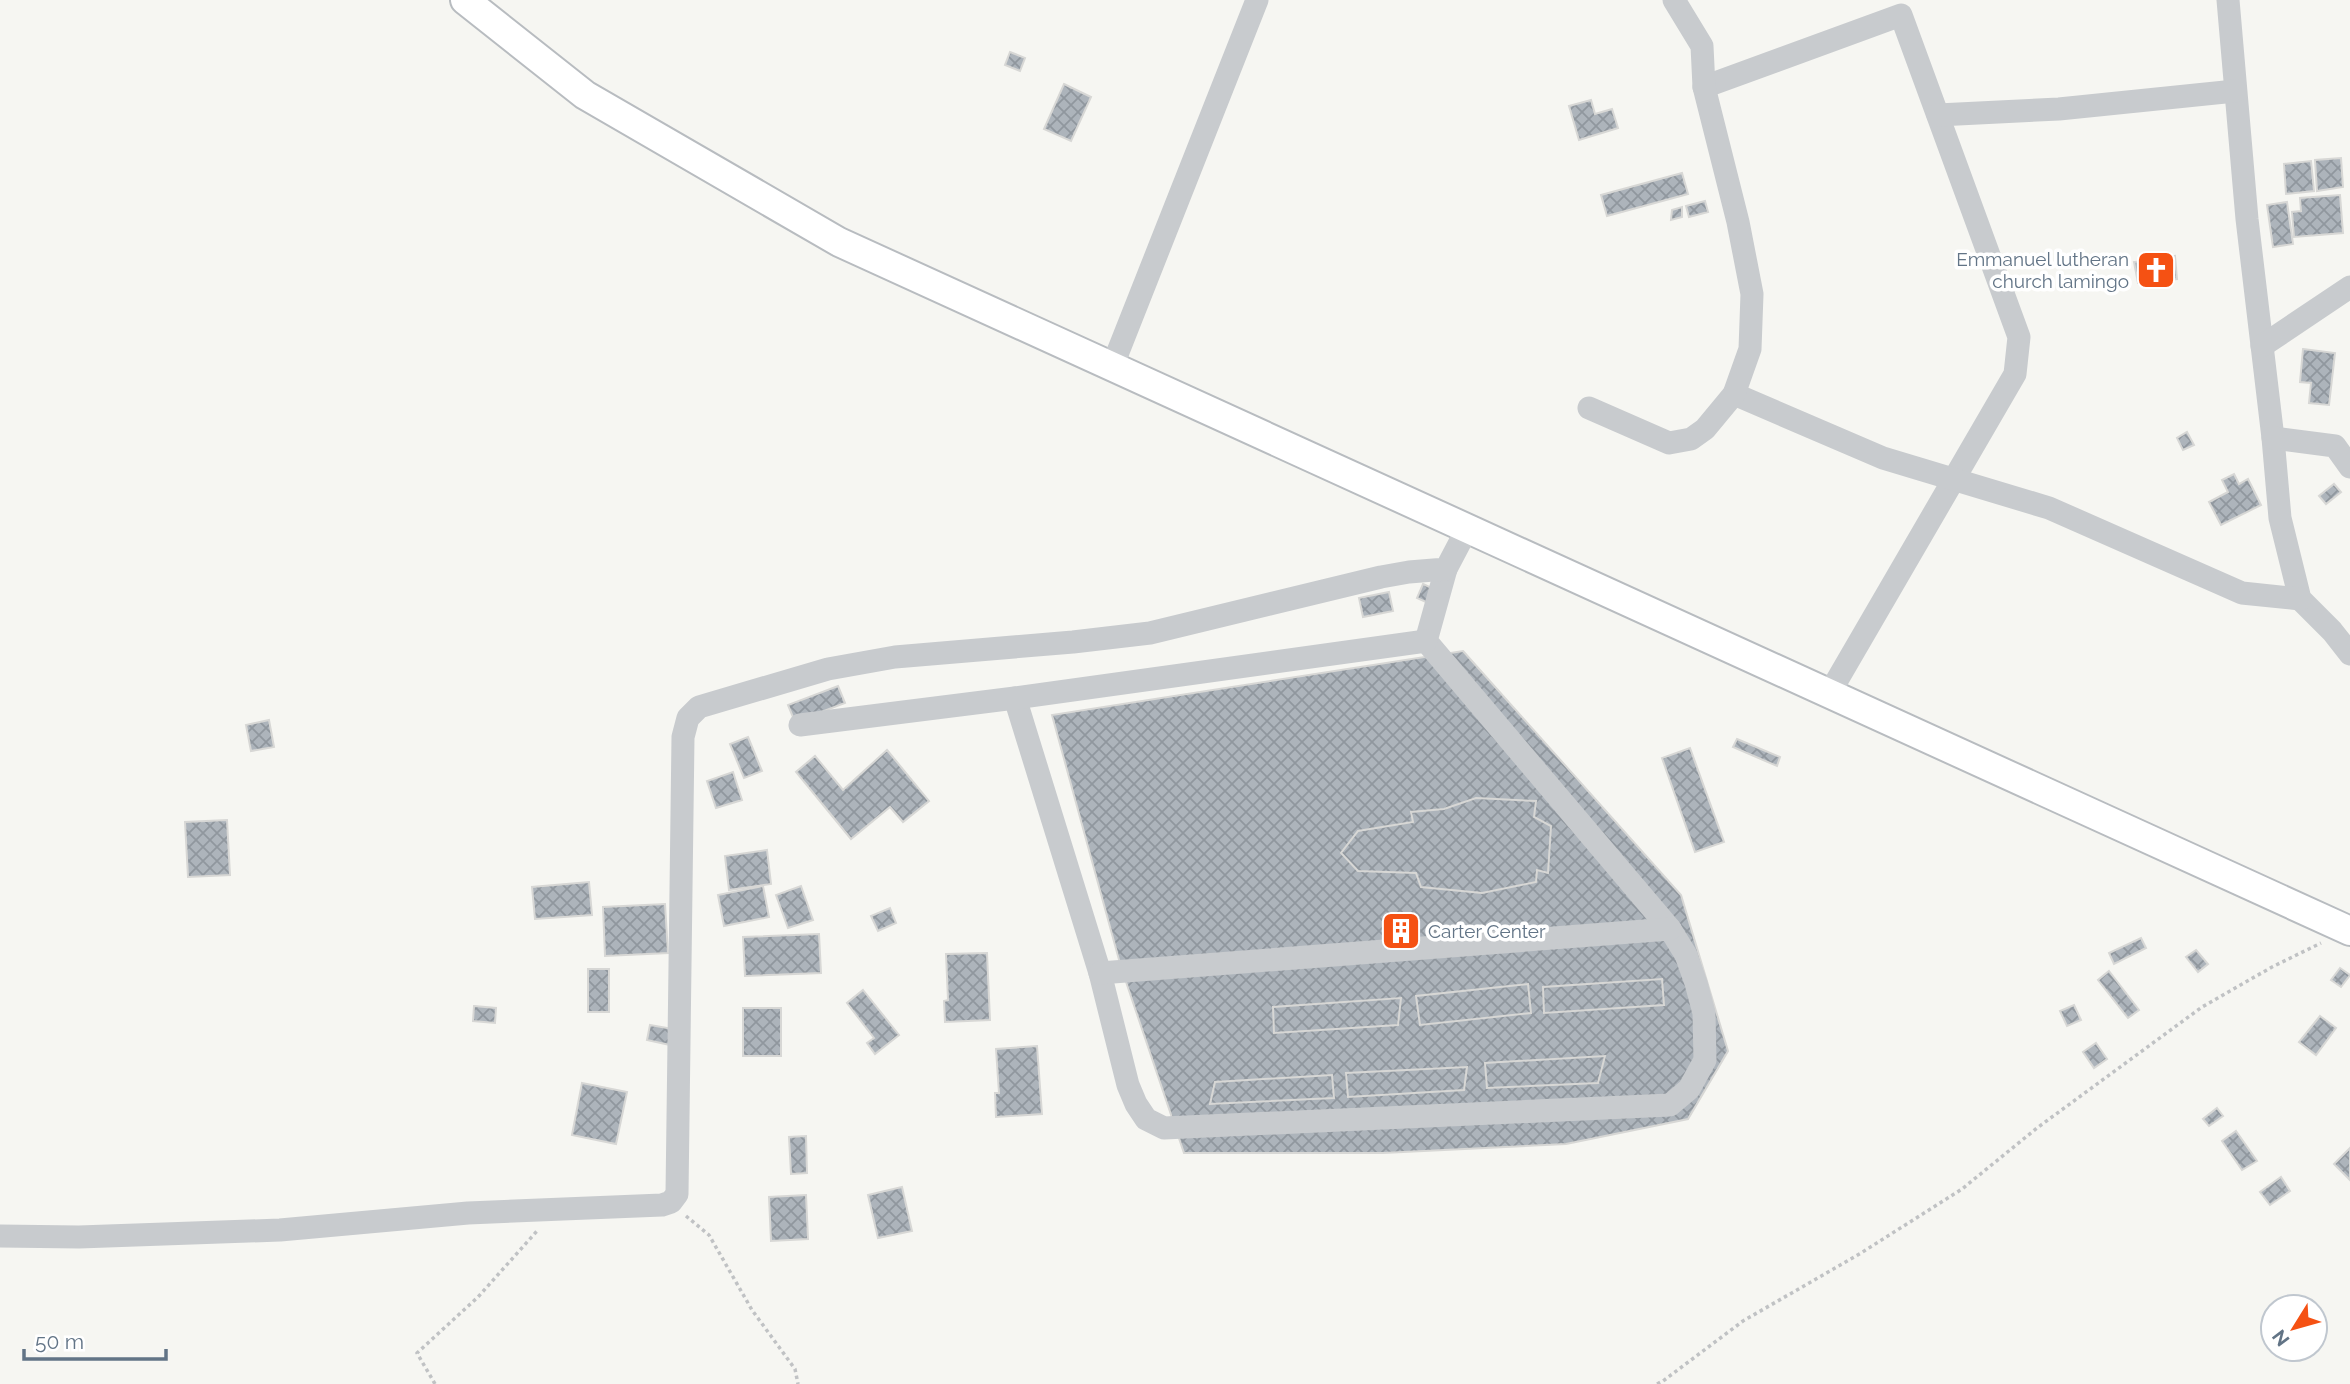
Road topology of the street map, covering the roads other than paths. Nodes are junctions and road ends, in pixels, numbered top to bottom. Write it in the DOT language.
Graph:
graph roads {
  1 [pos="465,0"];
  2 [pos="1257,0"];
  3 [pos="1674,0"];
  4 [pos="2228,0"];
  5 [pos="1898,7"];
  6 [pos="1704,87"];
  7 [pos="2235,91"];
  8 [pos="1938,115"];
  9 [pos="2350,287"];
  10 [pos="2262,346"];
  11 [pos="1112,367"];
  12 [pos="1734,394"];
  13 [pos="1590,408"];
  14 [pos="2273,438"];
  15 [pos="2346,452"];
  16 [pos="1953,479"];
  17 [pos="1467,529"];
  18 [pos="1446,569"];
  19 [pos="2300,599"];
  20 [pos="1426,641"];
  21 [pos="2350,654"];
  22 [pos="1829,694"];
  23 [pos="1015,698"];
  24 [pos="800,725"];
  25 [pos="1670,929"];
  26 [pos="2349,931"];
  27 [pos="1100,974"];
  28 [pos="0,1236"];
  1 -- 11 [label="main road"];
  2 -- 11 [label="street"];
  3 -- 6 [label="street"];
  4 -- 7 [label="street"];
  5 -- 6 [label="street"];
  5 -- 8 [label="street"];
  6 -- 12 [label="street"];
  7 -- 8 [label="street"];
  7 -- 10 [label="street"];
  8 -- 16 [label="street"];
  9 -- 10 [label="street"];
  10 -- 14 [label="street"];
  11 -- 17 [label="main road"];
  12 -- 13 [label="street"];
  12 -- 16 [label="street"];
  14 -- 15 [label="street"];
  14 -- 19 [label="street"];
  16 -- 19 [label="street"];
  16 -- 22 [label="street"];
  17 -- 18 [label="street"];
  17 -- 22 [label="main road"];
  18 -- 20 [label="street"];
  18 -- 28 [label="street"];
  19 -- 21 [label="street"];
  20 -- 23 [label="street"];
  20 -- 25 [label="street"];
  22 -- 26 [label="main road"];
  23 -- 24 [label="street"];
  23 -- 27 [label="street"];
  25 -- 27 [label="street"];
  25 -- 27 [label="street"];
}
